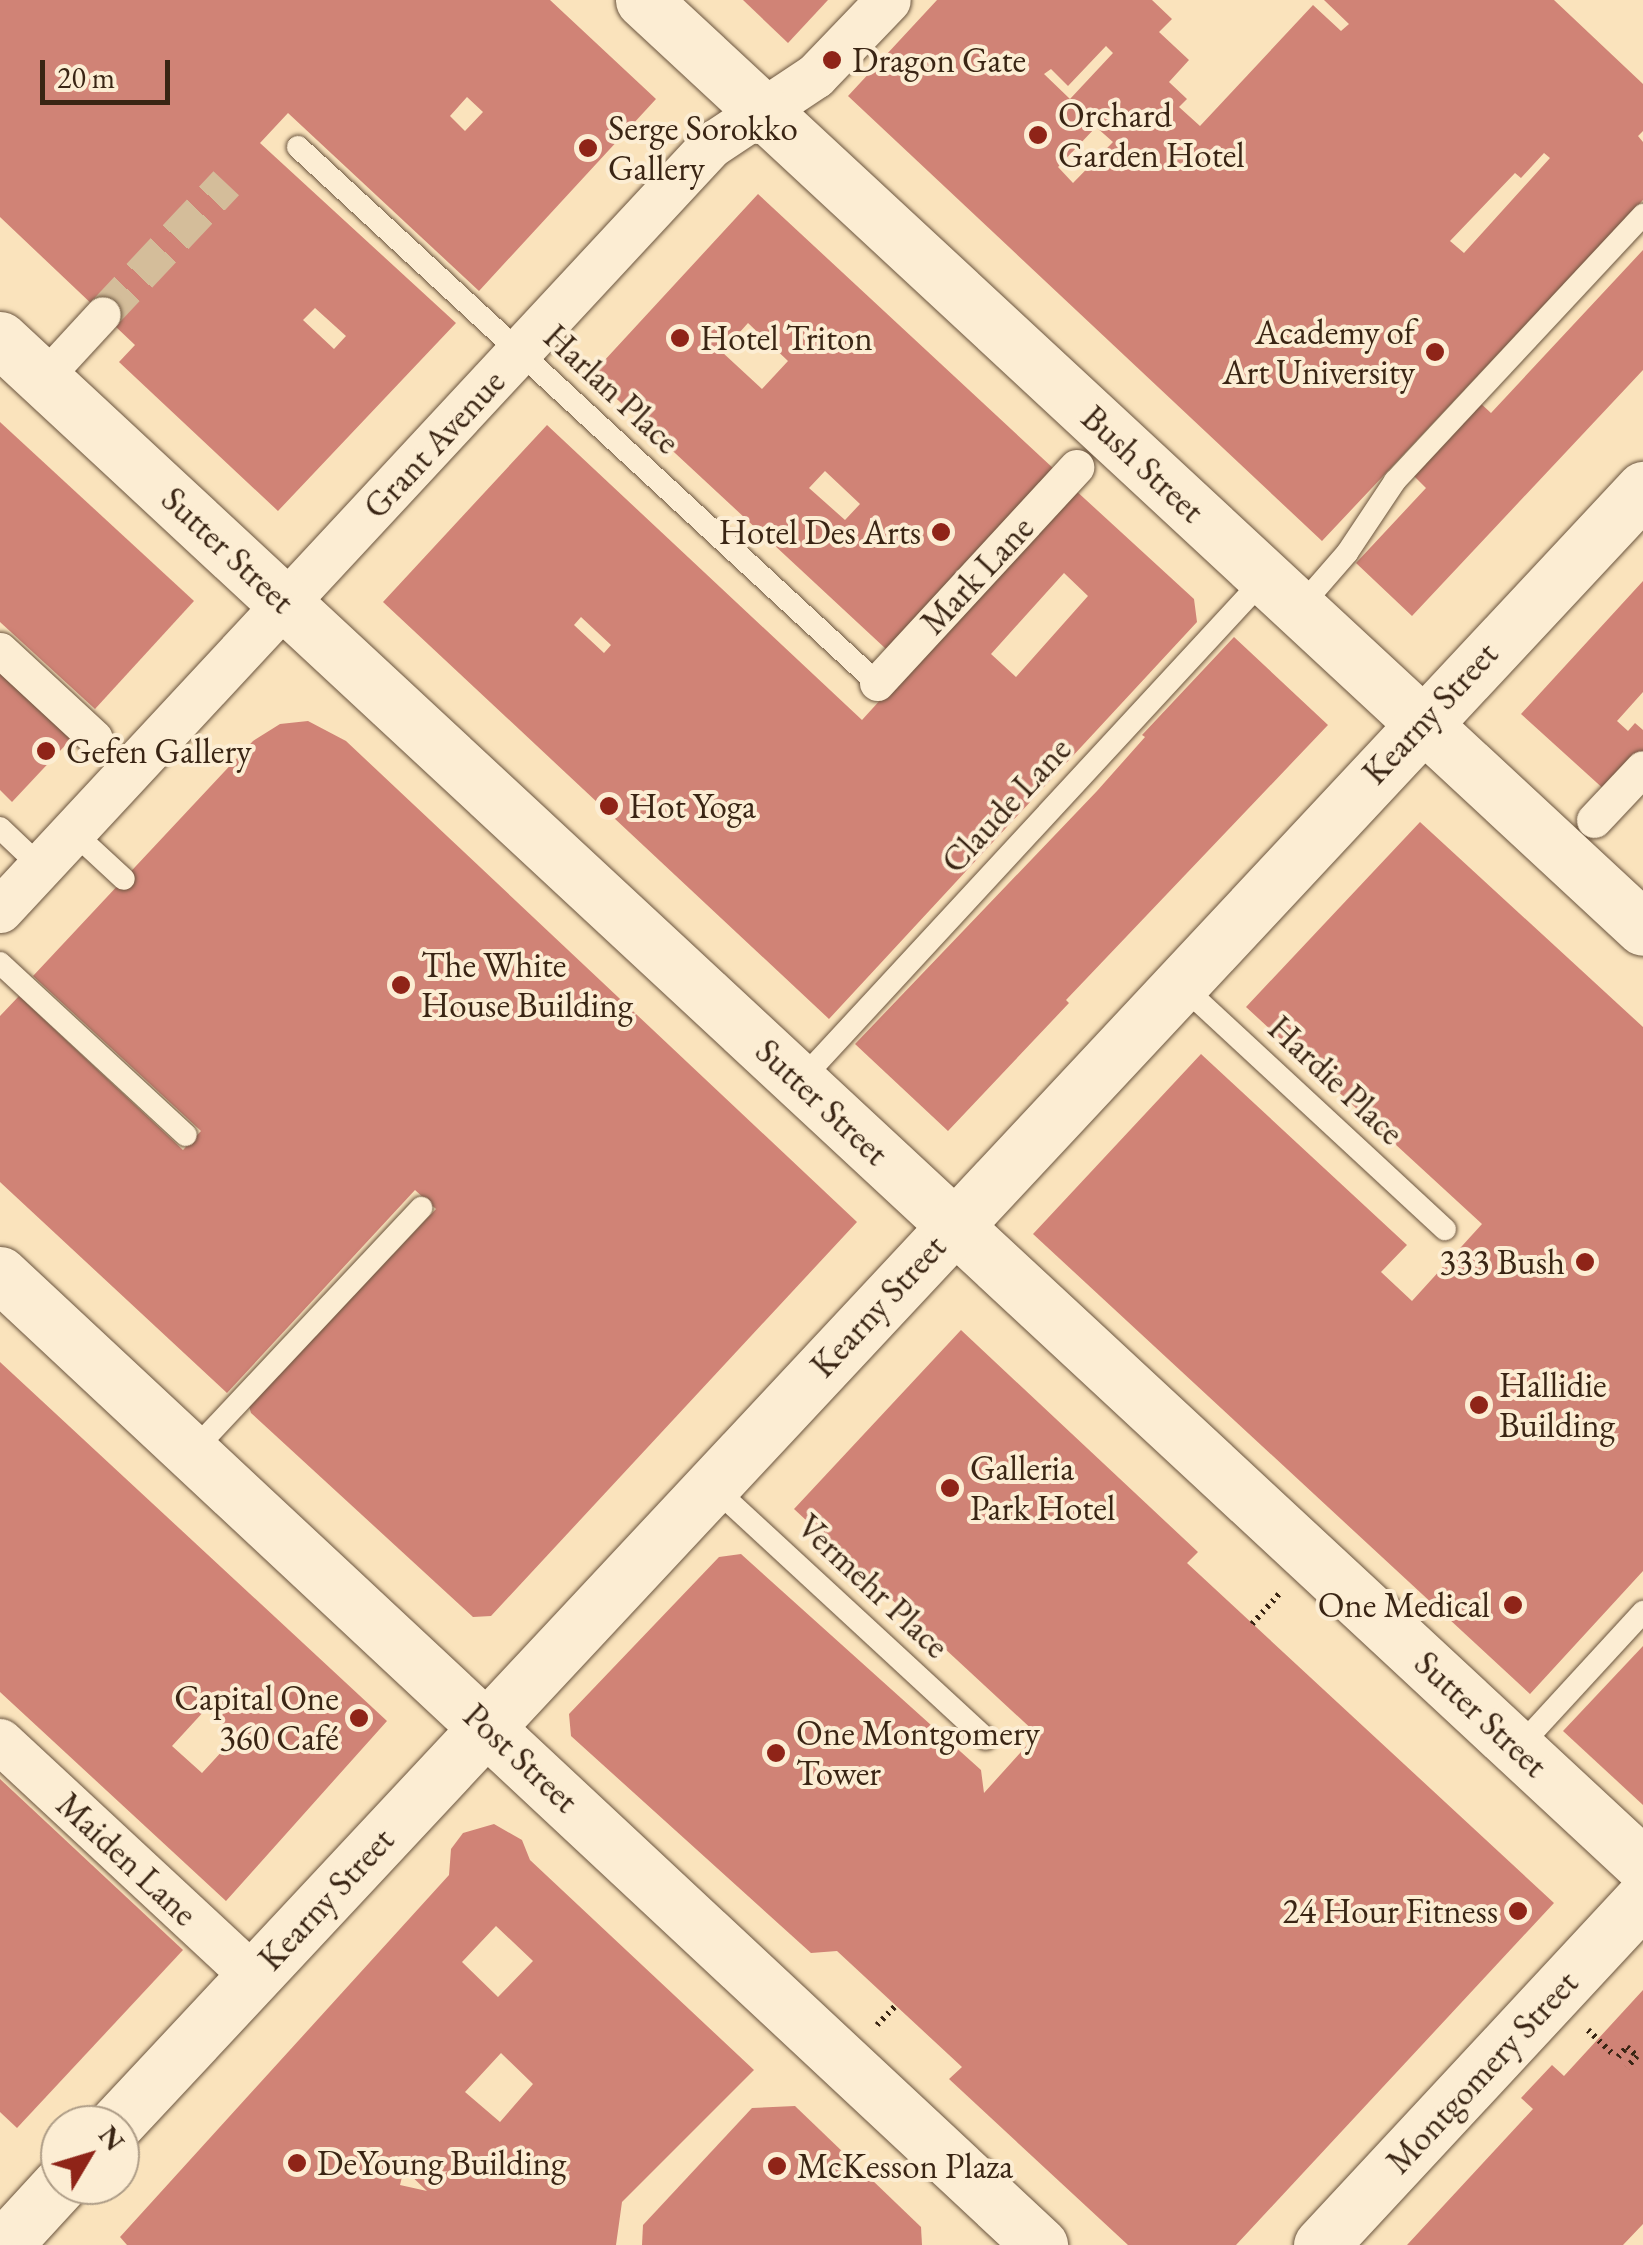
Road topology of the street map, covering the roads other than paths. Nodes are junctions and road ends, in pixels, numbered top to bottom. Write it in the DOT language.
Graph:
graph roads {
  1 [pos="644,0"];
  2 [pos="888,0"];
  3 [pos="762,110"];
  4 [pos="298,147"];
  5 [pos="1643,214"];
  6 [pos="104,314"];
  7 [pos="0,339"];
  8 [pos="520,352"];
  9 [pos="43,379"];
  10 [pos="1076,467"];
  11 [pos="1643,489"];
  12 [pos="1282,592"];
  13 [pos="286,603"];
  14 [pos="0,650"];
  15 [pos="878,683"];
  16 [pos="1421,722"];
  17 [pos="95,738"];
  18 [pos="1643,768"];
  19 [pos="1594,820"];
  20 [pos="0,828"];
  21 [pos="74,832"];
  22 [pos="41,867"];
  23 [pos="124,878"];
  24 [pos="0,910"];
  25 [pos="1643,928"];
  26 [pos="0,963"];
  27 [pos="1178,983"];
  28 [pos="800,1081"];
  29 [pos="186,1134"];
  30 [pos="421,1208"];
  31 [pos="954,1224"];
  32 [pos="1445,1230"];
  33 [pos="0,1274"];
  34 [pos="192,1452"];
  35 [pos="711,1485"];
  36 [pos="1643,1612"];
  37 [pos="487,1726"];
  38 [pos="986,1739"];
  39 [pos="0,1741"];
  40 [pos="1518,1748"];
  41 [pos="1643,1865"];
  42 [pos="1643,1898"];
  43 [pos="254,1977"];
  44 [pos="134,2105"];
  45 [pos="40,2205"];
  46 [pos="14,2233"];
  47 [pos="1040,2245"];
  48 [pos="1321,2245"];
  1 -- 3 [label="main road, Bush Street"];
  2 -- 3 [label="street, Grant Avenue"];
  3 -- 8 [label="street, Grant Avenue"];
  3 -- 12 [label="main road, Bush Street"];
  4 -- 8 [label="lane, Harlan Place"];
  5 -- 12 [label="lane, Claude Lane"];
  6 -- 9 [label="street"];
  7 -- 9 [label="main road, Sutter Street"];
  8 -- 13 [label="street, Grant Avenue"];
  8 -- 15 [label="lane, Harlan Place"];
  9 -- 13 [label="main road, Sutter Street"];
  10 -- 15 [label="street, Mark Lane"];
  11 -- 16 [label="main road, Kearny Street"];
  12 -- 16 [label="main road, Bush Street"];
  12 -- 28 [label="lane, Claude Lane"];
  13 -- 21 [label="street, Grant Avenue"];
  13 -- 28 [label="main road, Sutter Street"];
  14 -- 17 [label="street"];
  16 -- 25 [label="main road, Bush Street"];
  16 -- 27 [label="main road, Kearny Street"];
  18 -- 19 [label="street"];
  20 -- 22 [label="lane"];
  21 -- 22 [label="street, Grant Avenue"];
  21 -- 23 [label="lane"];
  22 -- 24 [label="street, Grant Avenue"];
  26 -- 29 [label="lane"];
  27 -- 31 [label="main road, Kearny Street"];
  27 -- 32 [label="lane, Hardie Place"];
  28 -- 31 [label="main road, Sutter Street"];
  30 -- 34 [label="lane"];
  31 -- 35 [label="main road, Kearny Street"];
  31 -- 40 [label="main road, Sutter Street"];
  33 -- 34 [label="main road, Post Street"];
  34 -- 37 [label="main road, Post Street"];
  35 -- 37 [label="main road, Kearny Street"];
  35 -- 38 [label="lane, Vermehr Place"];
  36 -- 40 [label="lane"];
  37 -- 43 [label="main road, Kearny Street"];
  37 -- 47 [label="main road, Post Street"];
  39 -- 43 [label="street, Maiden Lane"];
  40 -- 41 [label="main road, Sutter Street"];
  42 -- 48 [label="main road, Montgomery Street"];
  43 -- 44 [label="main road, Kearny Street"];
  45 -- 46 [label="main road"];
}
